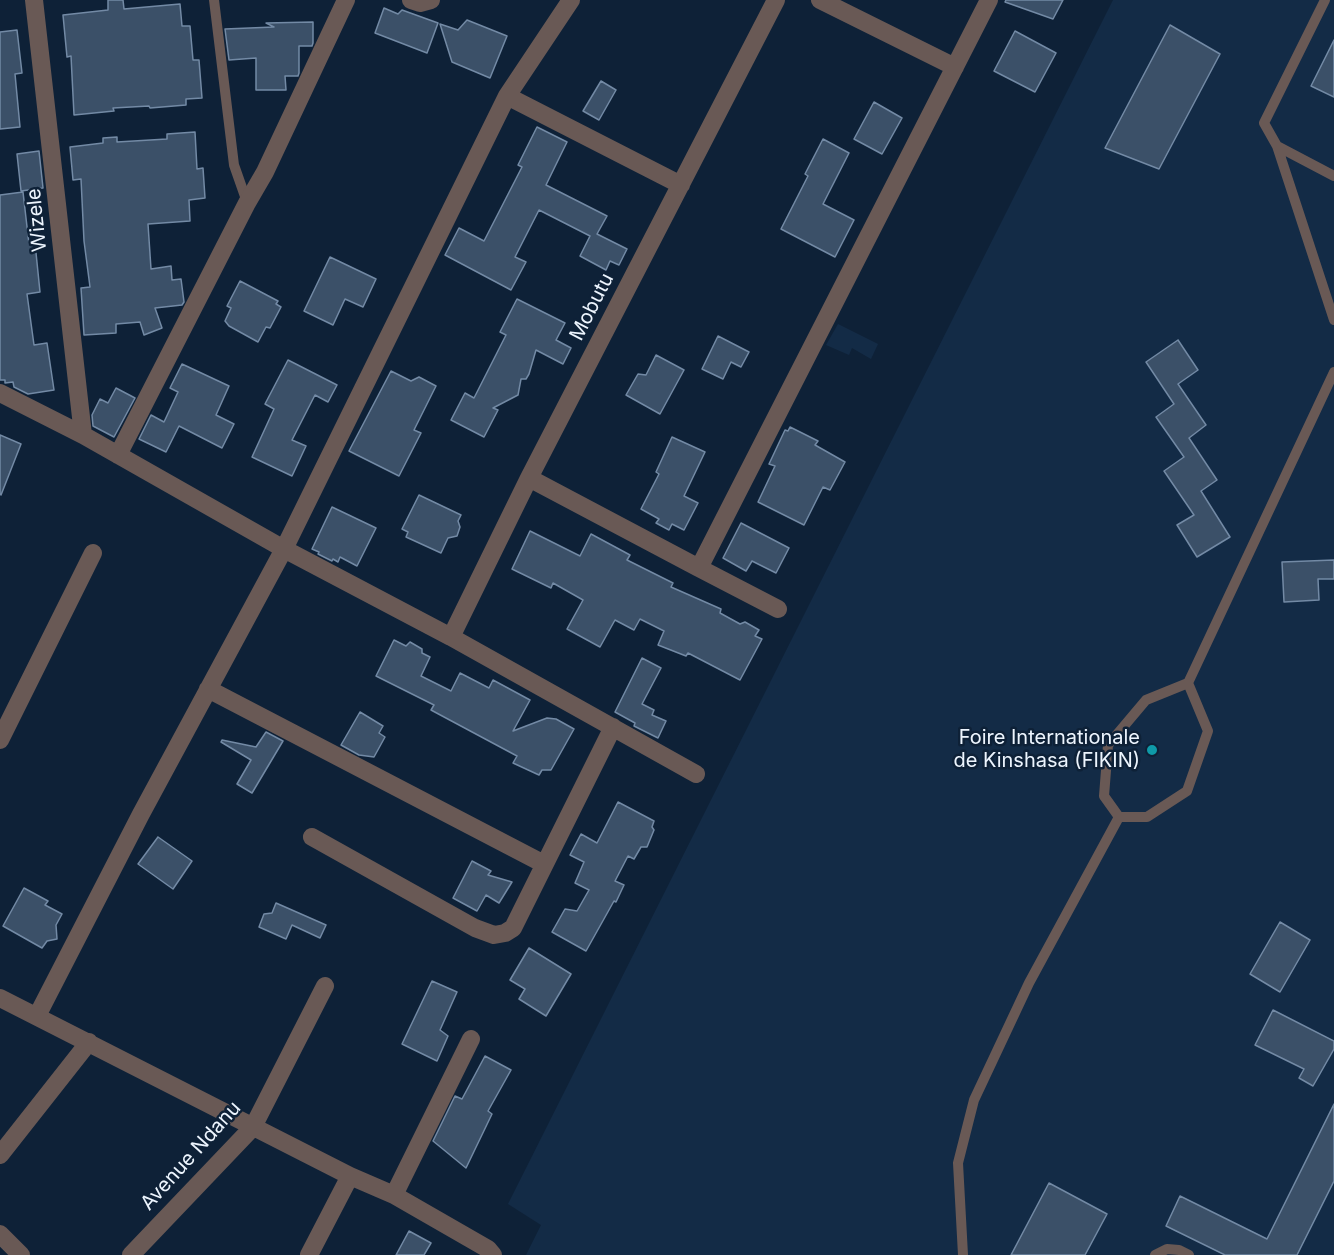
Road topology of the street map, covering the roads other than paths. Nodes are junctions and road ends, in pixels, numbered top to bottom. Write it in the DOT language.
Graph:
graph roads {
  1 [pos="34,0"];
  2 [pos="214,0"];
  3 [pos="346,0"];
  4 [pos="411,0"];
  5 [pos="431,0"];
  6 [pos="571,0"];
  7 [pos="776,0"];
  8 [pos="820,0"];
  9 [pos="989,0"];
  10 [pos="1325,0"];
  11 [pos="955,67"];
  12 [pos="507,96"];
  13 [pos="1276,146"];
  14 [pos="1334,176"];
  15 [pos="681,185"];
  16 [pos="248,203"];
  17 [pos="1334,320"];
  18 [pos="1334,372"];
  19 [pos="0,393"];
  20 [pos="83,435"];
  21 [pos="118,455"];
  22 [pos="529,478"];
  23 [pos="284,549"];
  24 [pos="93,553"];
  25 [pos="699,568"];
  26 [pos="778,609"];
  27 [pos="451,637"];
  28 [pos="1188,683"];
  29 [pos="208,689"];
  30 [pos="613,727"];
  31 [pos="0,740"];
  32 [pos="696,774"];
  33 [pos="1119,817"];
  34 [pos="312,837"];
  35 [pos="544,864"];
  36 [pos="325,986"];
  37 [pos="0,998"];
  38 [pos="37,1016"];
  39 [pos="471,1039"];
  40 [pos="89,1042"];
  41 [pos="253,1127"];
  42 [pos="0,1155"];
  43 [pos="350,1176"];
  44 [pos="394,1195"];
  45 [pos="0,1234"];
  46 [pos="21,1255"];
  47 [pos="131,1255"];
  48 [pos="309,1255"];
  49 [pos="493,1255"];
  50 [pos="963,1255"];
  51 [pos="1155,1255"];
  52 [pos="1189,1255"];
  1 -- 20 [label="street, Wizele"];
  2 -- 16 [label="lane"];
  3 -- 16 [label="street"];
  4 -- 5 [label="street"];
  6 -- 12 [label="street"];
  7 -- 15 [label="street, Mobutu"];
  8 -- 11 [label="street"];
  9 -- 11 [label="street"];
  10 -- 13 [label="lane"];
  11 -- 25 [label="street"];
  12 -- 15 [label="street"];
  12 -- 23 [label="street"];
  13 -- 14 [label="lane"];
  13 -- 17 [label="lane"];
  15 -- 22 [label="street, Mobutu"];
  16 -- 21 [label="street"];
  18 -- 28 [label="lane"];
  19 -- 20 [label="street"];
  20 -- 21 [label="street"];
  21 -- 23 [label="street"];
  22 -- 25 [label="street"];
  22 -- 27 [label="street, Mobutu"];
  23 -- 27 [label="street"];
  23 -- 29 [label="street"];
  24 -- 31 [label="street"];
  25 -- 26 [label="street"];
  27 -- 30 [label="street"];
  28 -- 33 [label="lane"];
  28 -- 33 [label="lane"];
  29 -- 35 [label="street"];
  29 -- 38 [label="street"];
  30 -- 32 [label="street"];
  30 -- 35 [label="street"];
  33 -- 50 [label="lane"];
  34 -- 35 [label="street"];
  36 -- 41 [label="street, Avenue Ndanu"];
  37 -- 38 [label="street"];
  38 -- 40 [label="street"];
  39 -- 44 [label="street"];
  40 -- 41 [label="street"];
  40 -- 42 [label="street"];
  41 -- 43 [label="street"];
  41 -- 47 [label="street, Avenue Ndanu"];
  43 -- 44 [label="street"];
  43 -- 48 [label="street"];
  44 -- 49 [label="street"];
  45 -- 46 [label="street"];
  51 -- 52 [label="lane"];
}
